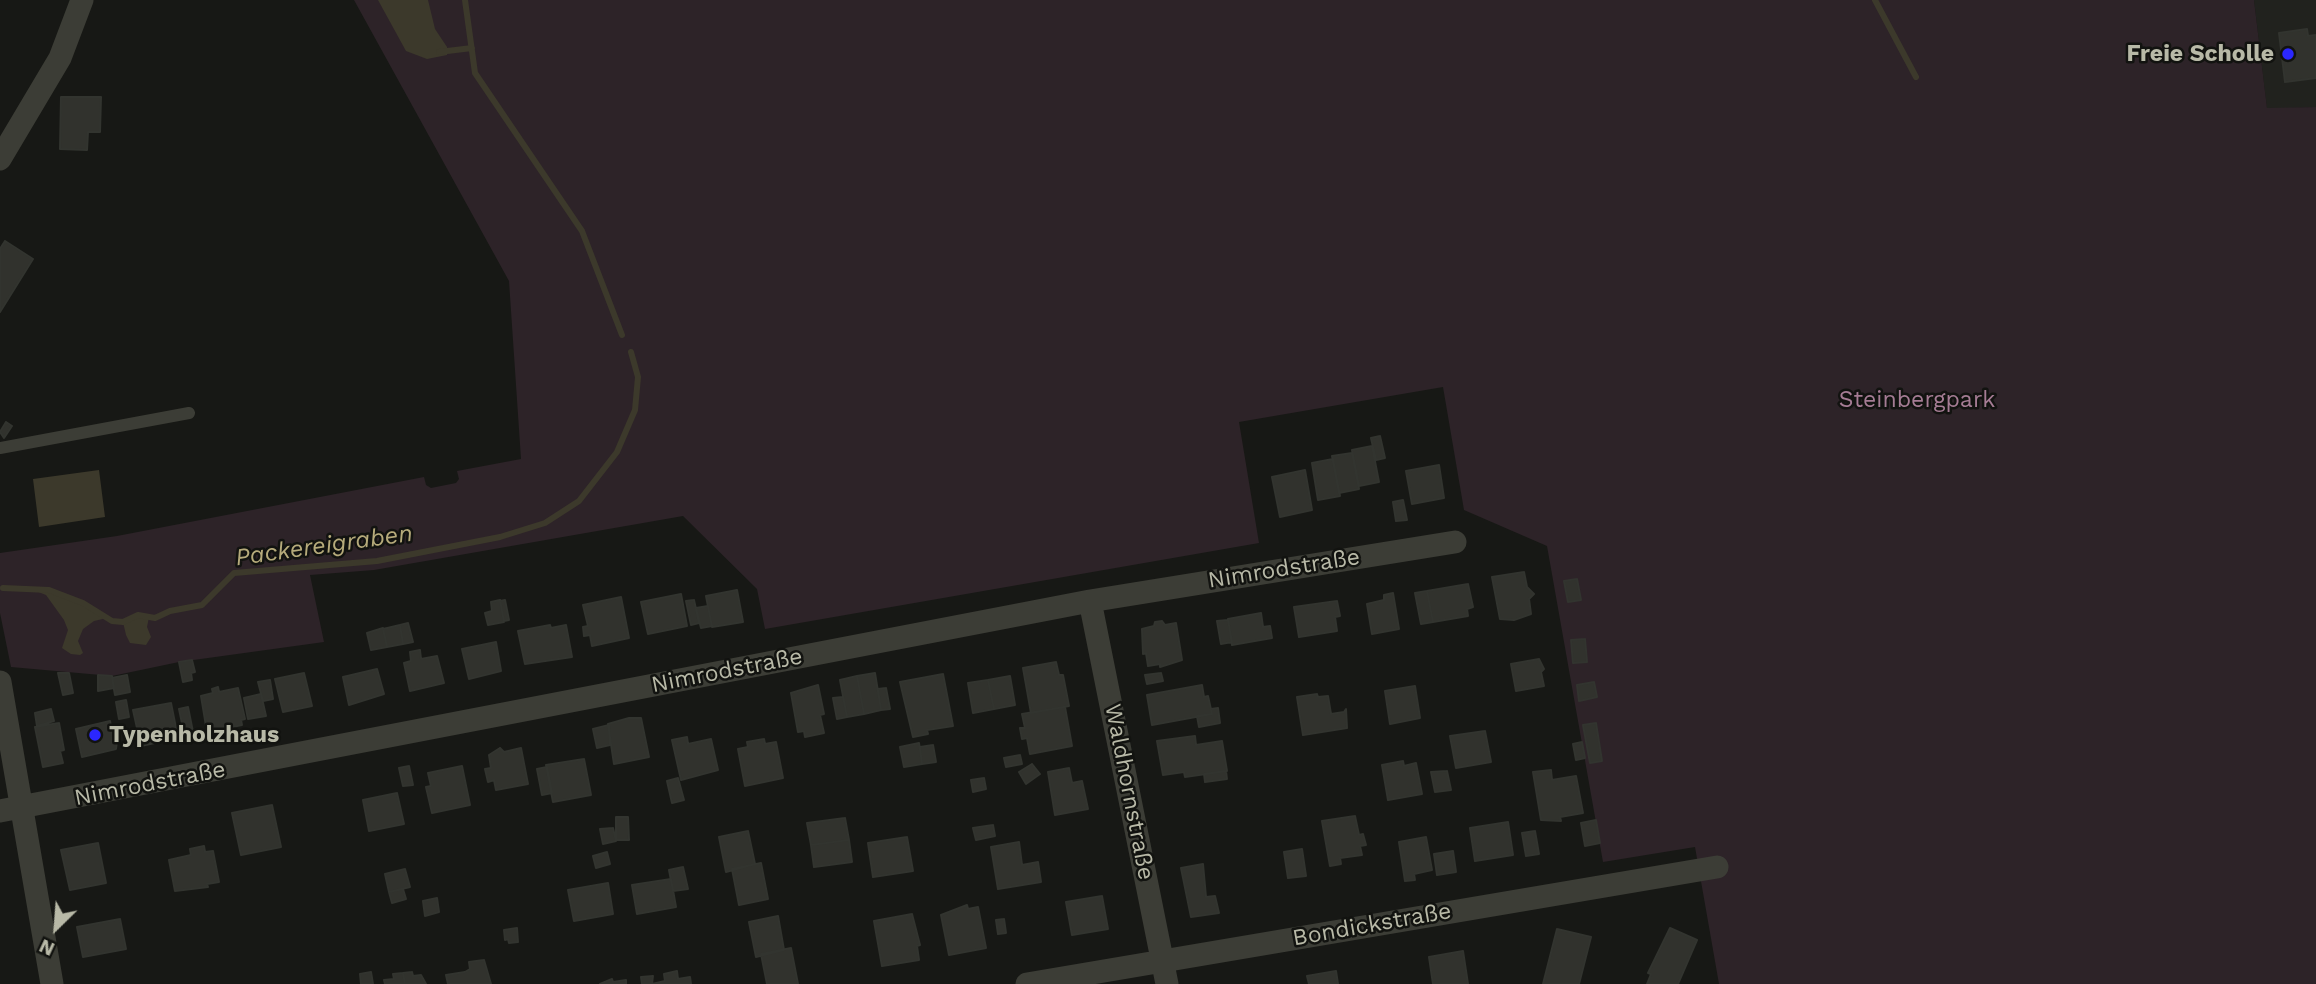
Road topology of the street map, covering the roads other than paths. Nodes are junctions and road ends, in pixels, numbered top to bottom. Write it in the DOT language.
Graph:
graph roads {
  1 [pos="82,0"];
  2 [pos="0,159"];
  3 [pos="189,413"];
  4 [pos="0,448"];
  5 [pos="1455,542"];
  6 [pos="1090,601"];
  7 [pos="0,682"];
  8 [pos="11,810"];
  9 [pos="1717,867"];
  10 [pos="1162,961"];
  11 [pos="52,984"];
  12 [pos="1027,984"];
  13 [pos="1167,984"];
  1 -- 2 [label="street"];
  3 -- 4 [label="lane"];
  5 -- 6 [label="street, Nimrodstraße"];
  6 -- 8 [label="street, Nimrodstraße"];
  6 -- 10 [label="street, Waldhornstraße"];
  7 -- 8 [label="street"];
  8 -- 11 [label="street"];
  9 -- 10 [label="street, Bondickstraße"];
  10 -- 12 [label="street, Bondickstraße"];
  10 -- 13 [label="street, Waldhornstraße"];
}
